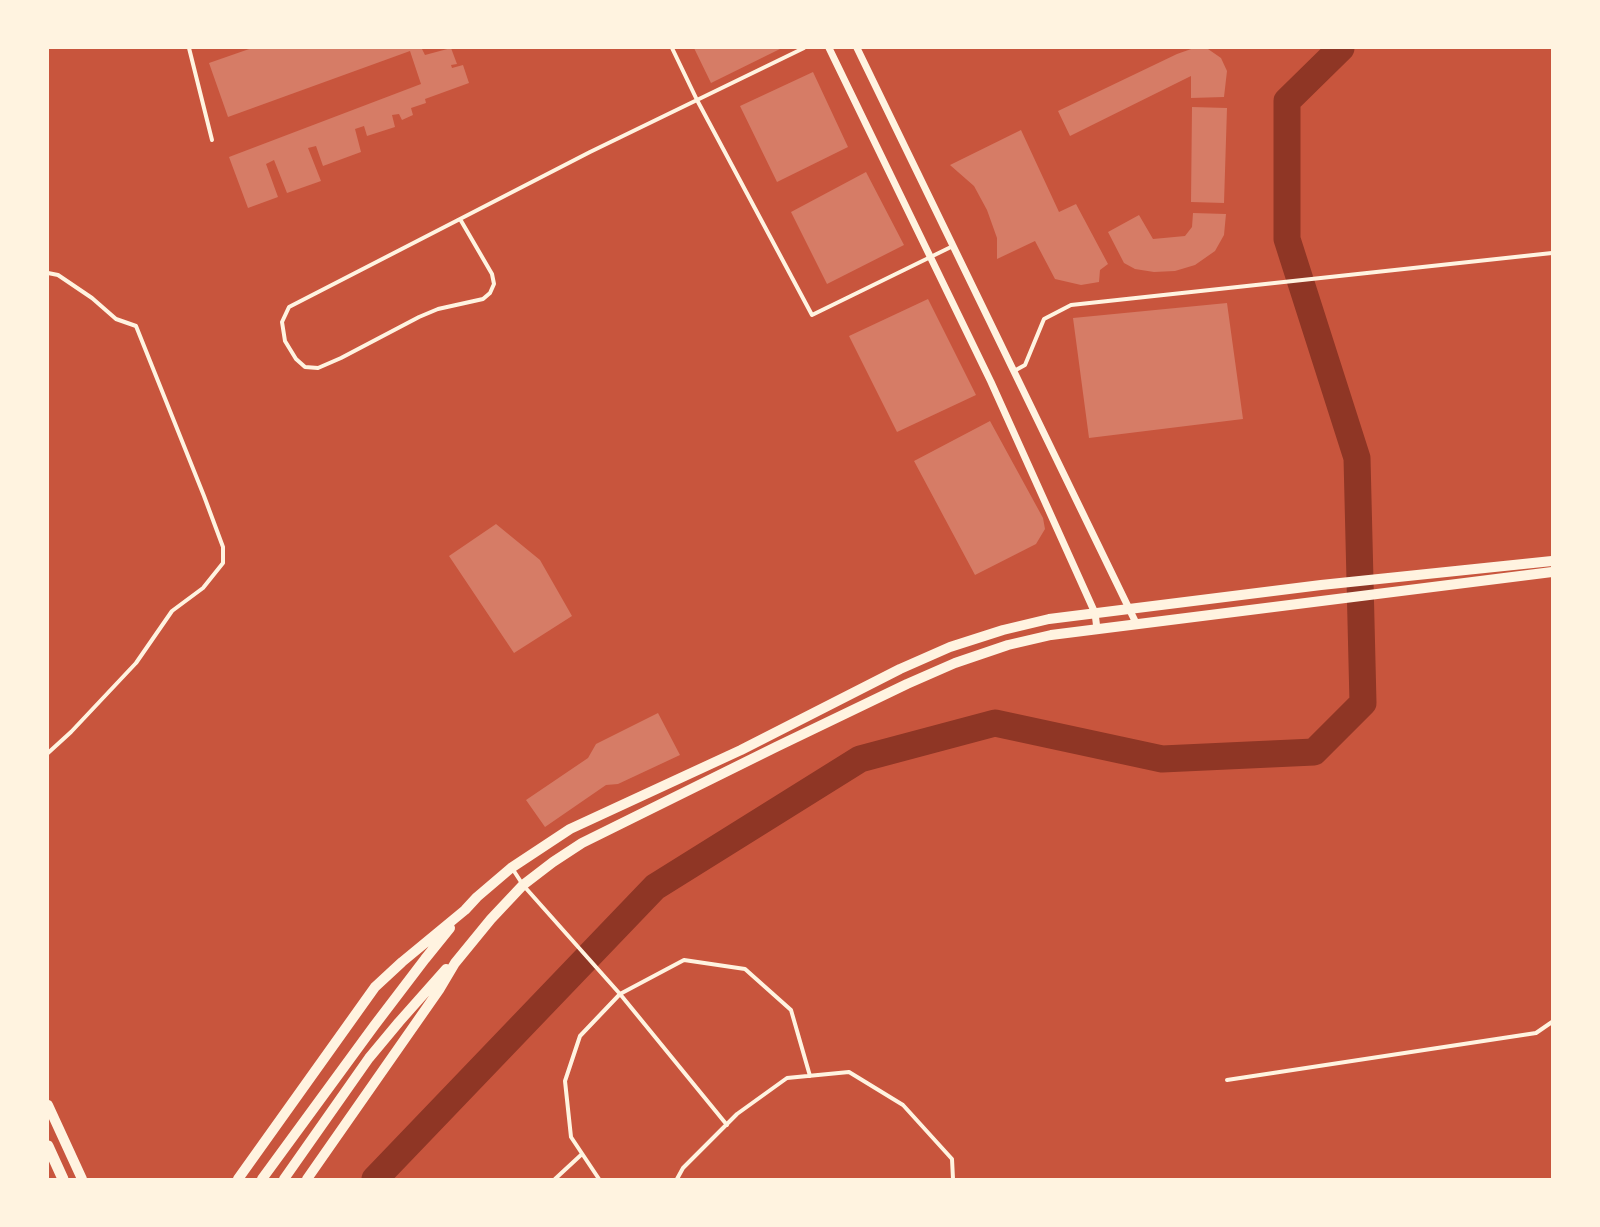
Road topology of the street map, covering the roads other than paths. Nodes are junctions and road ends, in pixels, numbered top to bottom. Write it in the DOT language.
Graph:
graph roads {
  1 [pos="188,48"];
  2 [pos="672,48"];
  3 [pos="804,48"];
  4 [pos="829,48"];
  5 [pos="857,48"];
  6 [pos="697,100"];
  7 [pos="212,140"];
  8 [pos="460,219"];
  9 [pos="953,246"];
  10 [pos="1552,253"];
  11 [pos="930,257"];
  12 [pos="48,273"];
  13 [pos="1014,371"];
  14 [pos="1552,561"];
  15 [pos="1552,572"];
  16 [pos="1129,609"];
  17 [pos="1095,613"];
  18 [pos="1137,625"];
  19 [pos="1097,629"];
  20 [pos="48,753"];
  21 [pos="511,868"];
  22 [pos="523,885"];
  23 [pos="466,910"];
  24 [pos="491,919"];
  25 [pos="620,994"];
  26 [pos="1552,1022"];
  27 [pos="810,1076"];
  28 [pos="1226,1080"];
  29 [pos="48,1105"];
  30 [pos="727,1125"];
  31 [pos="48,1146"];
  32 [pos="582,1154"];
  33 [pos="64,1179"];
  34 [pos="82,1179"];
  35 [pos="238,1179"];
  36 [pos="262,1179"];
  37 [pos="284,1179"];
  38 [pos="307,1179"];
  39 [pos="555,1179"];
  40 [pos="599,1179"];
  41 [pos="677,1179"];
  42 [pos="953,1179"];
  1 -- 7 [label="street"];
  2 -- 6 [label="street"];
  3 -- 6 [label="street"];
  4 -- 11 [label="street"];
  5 -- 9 [label="street"];
  6 -- 8 [label="street"];
  6 -- 11 [label="street"];
  8 -- 8 [label="street"];
  9 -- 11 [label="street"];
  9 -- 13 [label="street"];
  10 -- 13 [label="street"];
  11 -- 17 [label="street"];
  12 -- 20 [label="street"];
  13 -- 16 [label="street"];
  14 -- 16 [label="main road"];
  15 -- 18 [label="main road"];
  16 -- 17 [label="main road"];
  16 -- 18 [label="street"];
  17 -- 19 [label="street"];
  17 -- 21 [label="main road"];
  18 -- 19 [label="main road"];
  19 -- 22 [label="main road"];
  21 -- 22 [label="street"];
  21 -- 23 [label="main road"];
  22 -- 24 [label="main road"];
  22 -- 25 [label="street"];
  23 -- 35 [label="main road"];
  23 -- 36 [label="main road"];
  24 -- 37 [label="main road"];
  24 -- 38 [label="main road"];
  25 -- 27 [label="street"];
  25 -- 30 [label="street"];
  25 -- 32 [label="street"];
  26 -- 28 [label="street"];
  27 -- 30 [label="street"];
  27 -- 42 [label="street"];
  29 -- 34 [label="main road"];
  30 -- 41 [label="street"];
  31 -- 33 [label="highway"];
  32 -- 39 [label="street"];
  32 -- 40 [label="street"];
}
